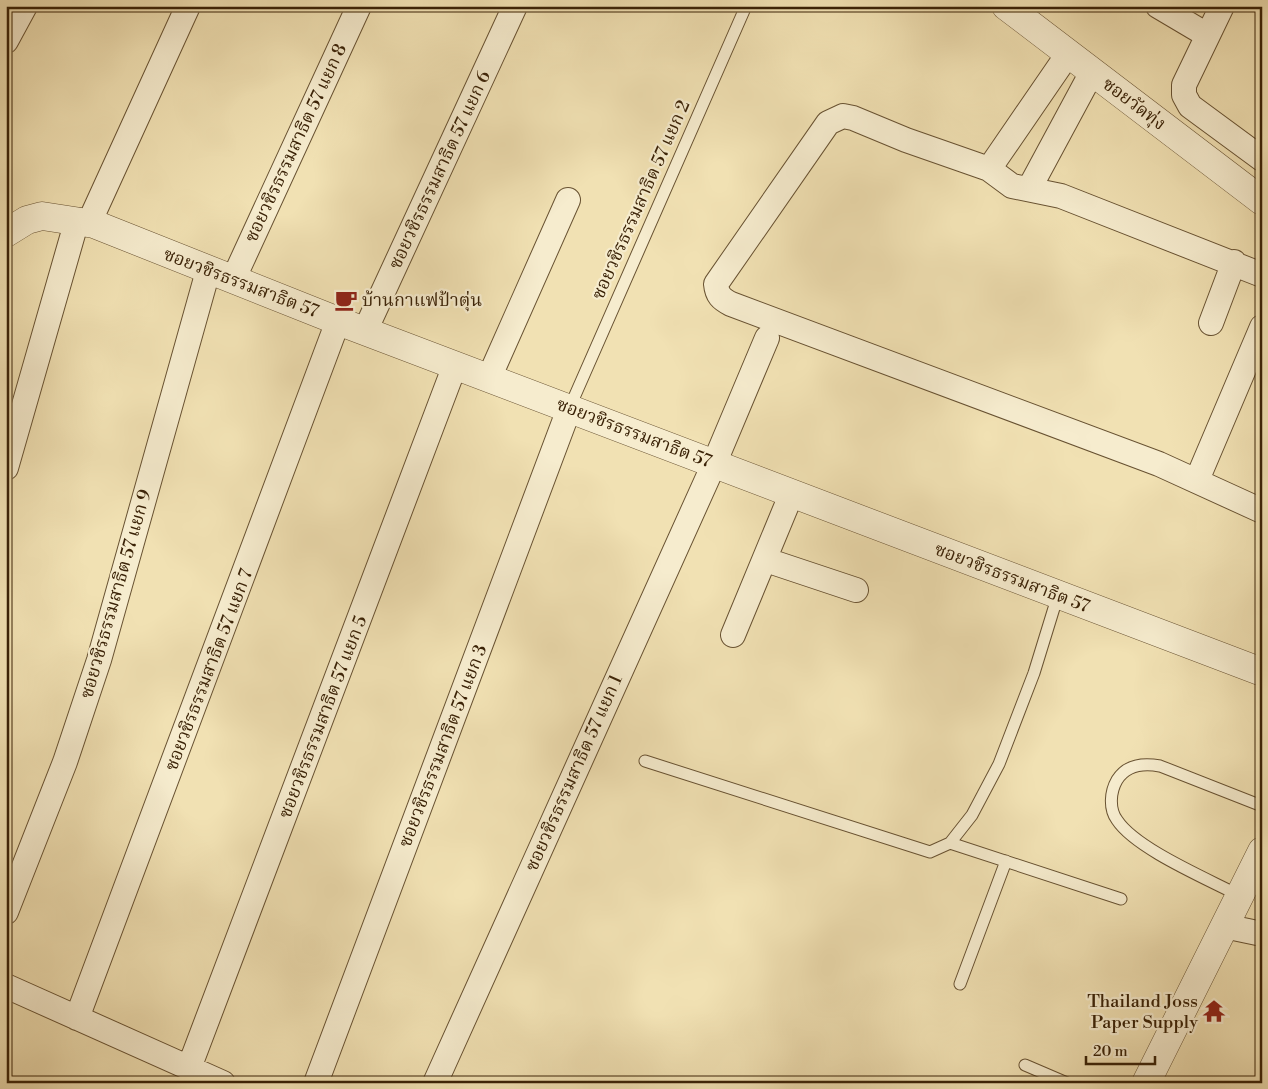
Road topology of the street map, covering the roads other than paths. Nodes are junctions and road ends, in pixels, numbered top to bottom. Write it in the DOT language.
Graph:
graph roads {
  1 [pos="24,6"];
  2 [pos="188,6"];
  3 [pos="359,6"];
  4 [pos="515,6"];
  5 [pos="746,6"];
  6 [pos="1158,6"];
  7 [pos="1222,6"];
  8 [pos="1013,8"];
  9 [pos="1207,35"];
  10 [pos="6,41"];
  11 [pos="1068,54"];
  12 [pos="1092,72"];
  13 [pos="1262,159"];
  14 [pos="989,169"];
  15 [pos="1029,189"];
  16 [pos="568,200"];
  17 [pos="1262,201"];
  18 [pos="83,221"];
  19 [pos="6,233"];
  20 [pos="1234,262"];
  21 [pos="1262,274"];
  22 [pos="220,275"];
  23 [pos="338,321"];
  24 [pos="1211,324"];
  25 [pos="1262,327"];
  26 [pos="365,332"];
  27 [pos="767,338"];
  28 [pos="455,365"];
  29 [pos="489,378"];
  30 [pos="569,409"];
  31 [pos="714,464"];
  32 [pos="6,468"];
  33 [pos="1196,480"];
  34 [pos="791,495"];
  35 [pos="1262,511"];
  36 [pos="766,560"];
  37 [pos="856,590"];
  38 [pos="1058,595"];
  39 [pos="733,635"];
  40 [pos="1262,672"];
  41 [pos="645,761"];
  42 [pos="1262,806"];
  43 [pos="950,842"];
  44 [pos="1262,851"];
  45 [pos="1006,861"];
  46 [pos="1240,896"];
  47 [pos="1121,899"];
  48 [pos="6,912"];
  49 [pos="1224,926"];
  50 [pos="1262,934"];
  51 [pos="960,984"];
  52 [pos="6,986"];
  53 [pos="77,1018"];
  54 [pos="1025,1065"];
  55 [pos="189,1068"];
  56 [pos="223,1083"];
  57 [pos="316,1083"];
  58 [pos="435,1083"];
  59 [pos="1067,1083"];
  60 [pos="1146,1083"];
  1 -- 10 [label="street"];
  2 -- 18 [label="street"];
  3 -- 22 [label="street, ซอยวชิรธรรมสาธิต 57 แยก 8"];
  4 -- 26 [label="street, ซอยวชิรธรรมสาธิต 57 แยก 6"];
  5 -- 30 [label="lane, ซอยวชิรธรรมสาธิต 57 แยก 2"];
  6 -- 9 [label="street"];
  7 -- 9 [label="street"];
  8 -- 11 [label="street, ซอยวัดทุ่ง"];
  9 -- 13 [label="street"];
  11 -- 12 [label="street, ซอยวัดทุ่ง"];
  11 -- 14 [label="street"];
  12 -- 15 [label="street"];
  12 -- 17 [label="street, ซอยวัดทุ่ง"];
  14 -- 15 [label="street"];
  14 -- 33 [label="street"];
  15 -- 20 [label="street"];
  16 -- 29 [label="street"];
  18 -- 19 [label="street, ซอยวชิรธรรมสาธิต 57"];
  18 -- 22 [label="street, ซอยวชิรธรรมสาธิต 57"];
  18 -- 32 [label="street"];
  20 -- 21 [label="street"];
  20 -- 24 [label="street"];
  22 -- 23 [label="street, ซอยวชิรธรรมสาธิต 57"];
  22 -- 48 [label="street, ซอยวชิรธรรมสาธิต 57 แยก 9"];
  23 -- 26 [label="street, ซอยวชิรธรรมสาธิต 57"];
  23 -- 53 [label="street, ซอยวชิรธรรมสาธิต 57 แยก 7"];
  25 -- 33 [label="street"];
  26 -- 28 [label="street, ซอยวชิรธรรมสาธิต 57"];
  27 -- 31 [label="street, ซอยวชิรธรรมสาธิต 57 แยก 1"];
  28 -- 29 [label="street, ซอยวชิรธรรมสาธิต 57"];
  28 -- 55 [label="street, ซอยวชิรธรรมสาธิต 57 แยก 5"];
  29 -- 30 [label="street, ซอยวชิรธรรมสาธิต 57"];
  30 -- 31 [label="street, ซอยวชิรธรรมสาธิต 57"];
  30 -- 57 [label="street, ซอยวชิรธรรมสาธิต 57 แยก 3"];
  31 -- 34 [label="street, ซอยวชิรธรรมสาธิต 57"];
  31 -- 58 [label="street, ซอยวชิรธรรมสาธิต 57 แยก 1"];
  33 -- 35 [label="street"];
  34 -- 36 [label="street"];
  34 -- 38 [label="street, ซอยวชิรธรรมสาธิต 57"];
  36 -- 37 [label="street"];
  36 -- 39 [label="street"];
  38 -- 40 [label="street, ซอยวชิรธรรมสาธิต 57"];
  38 -- 43 [label="lane"];
  41 -- 43 [label="lane"];
  42 -- 46 [label="lane"];
  43 -- 45 [label="lane"];
  44 -- 46 [label="street"];
  45 -- 47 [label="lane"];
  45 -- 51 [label="lane"];
  46 -- 49 [label="street"];
  49 -- 50 [label="street"];
  49 -- 60 [label="street"];
  52 -- 53 [label="street"];
  53 -- 55 [label="street"];
  54 -- 59 [label="lane"];
  55 -- 56 [label="street"];
}
